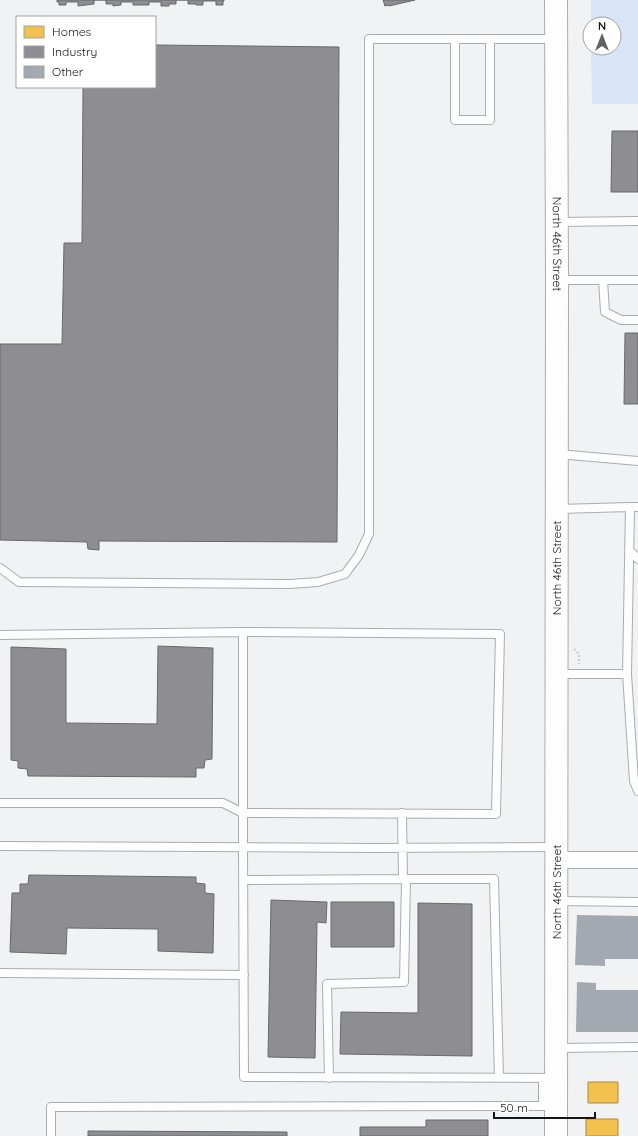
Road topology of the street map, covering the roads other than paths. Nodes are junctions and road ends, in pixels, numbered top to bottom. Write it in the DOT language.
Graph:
graph roads {
  1 [pos="556,0"];
  2 [pos="455,39"];
  3 [pos="490,39"];
  4 [pos="556,39"];
  5 [pos="638,221"];
  6 [pos="556,222"];
  7 [pos="557,280"];
  8 [pos="603,280"];
  9 [pos="638,280"];
  10 [pos="638,320"];
  11 [pos="557,454"];
  12 [pos="638,461"];
  13 [pos="634,507"];
  14 [pos="557,509"];
  15 [pos="629,550"];
  16 [pos="638,559"];
  17 [pos="0,568"];
  18 [pos="243,632"];
  19 [pos="0,635"];
  20 [pos="557,674"];
  21 [pos="627,674"];
  22 [pos="638,791"];
  23 [pos="0,803"];
  24 [pos="243,813"];
  25 [pos="402,814"];
  26 [pos="0,846"];
  27 [pos="243,847"];
  28 [pos="402,848"];
  29 [pos="556,853"];
  30 [pos="638,860"];
  31 [pos="404,879"];
  32 [pos="243,880"];
  33 [pos="556,901"];
  34 [pos="638,902"];
  35 [pos="0,973"];
  36 [pos="244,975"];
  37 [pos="638,1047"];
  38 [pos="556,1048"];
  39 [pos="329,1078"];
  40 [pos="499,1078"];
  41 [pos="550,1078"];
  42 [pos="550,1106"];
  43 [pos="51,1136"];
  44 [pos="556,1136"];
  1 -- 4 [label="street, North 46th Street"];
  2 -- 3 [label="lane"];
  2 -- 3 [label="lane"];
  2 -- 17 [label="lane"];
  3 -- 4 [label="lane"];
  4 -- 6 [label="street, North 46th Street"];
  5 -- 6 [label="lane"];
  6 -- 7 [label="street, North 46th Street"];
  7 -- 8 [label="lane"];
  7 -- 11 [label="street, North 46th Street"];
  8 -- 9 [label="lane"];
  8 -- 10 [label="lane"];
  11 -- 12 [label="lane"];
  11 -- 14 [label="street, North 46th Street"];
  13 -- 14 [label="lane"];
  13 -- 15 [label="lane"];
  14 -- 20 [label="street, North 46th Street"];
  15 -- 16 [label="lane"];
  15 -- 21 [label="lane"];
  18 -- 19 [label="lane"];
  18 -- 24 [label="lane"];
  18 -- 25 [label="lane"];
  20 -- 21 [label="lane"];
  20 -- 29 [label="street, North 46th Street"];
  21 -- 22 [label="lane"];
  23 -- 24 [label="lane"];
  24 -- 25 [label="lane"];
  24 -- 27 [label="lane"];
  25 -- 28 [label="lane"];
  26 -- 27 [label="lane"];
  27 -- 28 [label="lane"];
  27 -- 32 [label="lane"];
  28 -- 29 [label="lane"];
  28 -- 31 [label="lane"];
  29 -- 30 [label="street"];
  29 -- 33 [label="street, North 46th Street"];
  31 -- 32 [label="lane"];
  31 -- 39 [label="lane"];
  31 -- 40 [label="lane"];
  32 -- 36 [label="lane"];
  33 -- 34 [label="lane"];
  33 -- 38 [label="street, North 46th Street"];
  35 -- 36 [label="lane"];
  36 -- 39 [label="lane"];
  37 -- 38 [label="lane"];
  38 -- 41 [label="street, North 46th Street"];
  39 -- 40 [label="lane"];
  40 -- 41 [label="lane"];
  41 -- 42 [label="street, North 46th Street"];
  42 -- 43 [label="lane"];
  42 -- 44 [label="street, North 46th Street"];
}
